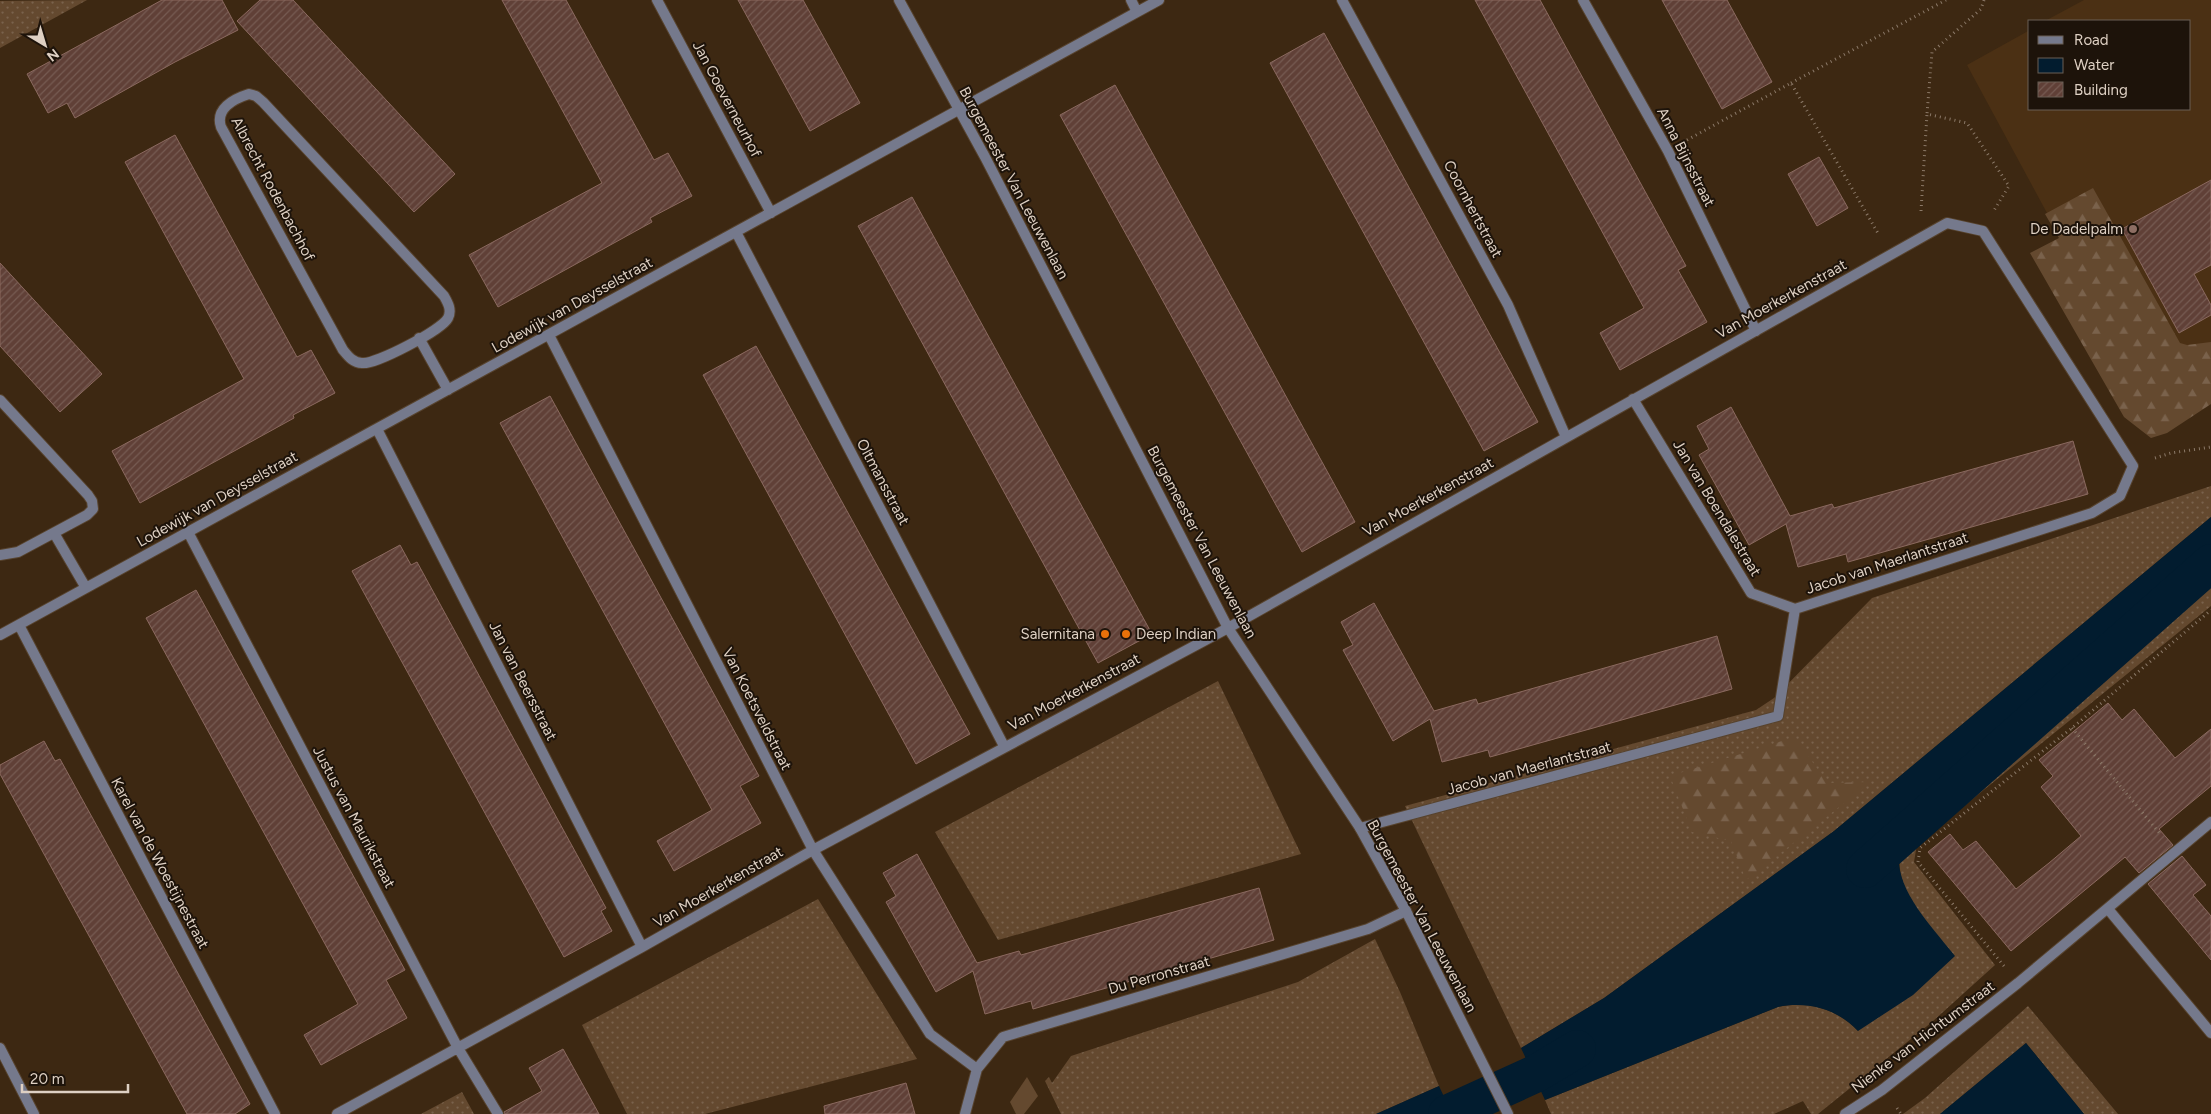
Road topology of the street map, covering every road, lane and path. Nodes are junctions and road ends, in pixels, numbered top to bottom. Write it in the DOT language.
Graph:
graph roads {
  1 [pos="657,0"];
  2 [pos="899,0"];
  3 [pos="1130,0"];
  4 [pos="1159,0"];
  5 [pos="1342,0"];
  6 [pos="1583,0"];
  7 [pos="1946,0"];
  8 [pos="1984,0"];
  9 [pos="1137,12"];
  10 [pos="1791,83"];
  11 [pos="959,110"];
  12 [pos="1927,114"];
  13 [pos="1668,151"];
  14 [pos="771,213"];
  15 [pos="1920,218"];
  16 [pos="1982,230"];
  17 [pos="736,232"];
  18 [pos="1877,262"];
  19 [pos="1756,331"];
  20 [pos="548,335"];
  21 [pos="418,338"];
  22 [pos="448,390"];
  23 [pos="1633,399"];
  24 [pos="0,400"];
  25 [pos="377,429"];
  26 [pos="1566,437"];
  27 [pos="2211,447"];
  28 [pos="2133,466"];
  29 [pos="188,532"];
  30 [pos="54,533"];
  31 [pos="0,555"];
  32 [pos="86,588"];
  33 [pos="1795,609"];
  34 [pos="2211,610"];
  35 [pos="19,625"];
  36 [pos="1228,628"];
  37 [pos="0,635"];
  38 [pos="2072,728"];
  39 [pos="1004,746"];
  40 [pos="2211,822"];
  41 [pos="1360,828"];
  42 [pos="813,850"];
  43 [pos="2174,852"];
  44 [pos="2108,908"];
  45 [pos="1406,911"];
  46 [pos="642,947"];
  47 [pos="2018,983"];
  48 [pos="2211,1033"];
  49 [pos="0,1048"];
  50 [pos="458,1048"];
  51 [pos="977,1069"];
  52 [pos="34,1114"];
  53 [pos="275,1114"];
  54 [pos="336,1114"];
  55 [pos="498,1114"];
  56 [pos="965,1114"];
  57 [pos="1508,1114"];
  58 [pos="1844,1114"];
  1 -- 14 [label="street, Jan Goeverneurhof"];
  2 -- 11 [label="street, Burgemeester Van Leeuwenlaan"];
  3 -- 9 [label="street"];
  4 -- 9 [label="street, Lodewijk van Deysselstraat"];
  5 -- 26 [label="street, Coornhertstraat"];
  6 -- 13 [label="street, Anna Bijnsstraat"];
  7 -- 10 [label="path"];
  8 -- 12 [label="path"];
  9 -- 11 [label="street, Lodewijk van Deysselstraat"];
  10 -- 13 [label="path"];
  10 -- 18 [label="path"];
  11 -- 14 [label="street, Lodewijk van Deysselstraat"];
  11 -- 36 [label="street, Burgemeester Van Leeuwenlaan"];
  12 -- 15 [label="path"];
  12 -- 16 [label="path"];
  13 -- 19 [label="street, Anna Bijnsstraat"];
  14 -- 17 [label="street, Lodewijk van Deysselstraat"];
  16 -- 18 [label="street, Van Moerkerkenstraat"];
  16 -- 28 [label="street"];
  17 -- 20 [label="street, Lodewijk van Deysselstraat"];
  17 -- 39 [label="street, Oltmansstraat"];
  18 -- 19 [label="street, Van Moerkerkenstraat"];
  19 -- 23 [label="street, Van Moerkerkenstraat"];
  20 -- 22 [label="street, Lodewijk van Deysselstraat"];
  20 -- 42 [label="street, Van Koetsveldstraat"];
  21 -- 21 [label="street, Albrecht Rodenbachhof"];
  21 -- 22 [label="street"];
  22 -- 25 [label="street, Lodewijk van Deysselstraat"];
  23 -- 26 [label="street, Van Moerkerkenstraat"];
  23 -- 33 [label="street, Jan van Boendalestraat"];
  24 -- 30 [label="street"];
  25 -- 29 [label="street, Lodewijk van Deysselstraat"];
  25 -- 46 [label="street, Jan van Beersstraat"];
  26 -- 36 [label="street, Van Moerkerkenstraat"];
  27 -- 28 [label="path"];
  28 -- 33 [label="street, Jacob van Maerlantstraat"];
  29 -- 32 [label="street, Lodewijk van Deysselstraat"];
  29 -- 50 [label="street, Justus van Maurikstraat"];
  30 -- 31 [label="street"];
  30 -- 32 [label="street"];
  32 -- 35 [label="street, Lodewijk van Deysselstraat"];
  33 -- 41 [label="street, Jacob van Maerlantstraat"];
  34 -- 38 [label="path"];
  35 -- 37 [label="street, Lodewijk van Deysselstraat"];
  35 -- 53 [label="street, Karel van de Woestijnestraat"];
  36 -- 39 [label="street, Van Moerkerkenstraat"];
  36 -- 41 [label="street, Burgemeester Van Leeuwenlaan"];
  38 -- 43 [label="path"];
  38 -- 47 [label="path, Nienke van Hichtumstraat"];
  39 -- 42 [label="street, Van Moerkerkenstraat"];
  40 -- 43 [label="street, Nienke van Hichtumstraat"];
  41 -- 45 [label="street, Burgemeester Van Leeuwenlaan"];
  42 -- 46 [label="street, Van Moerkerkenstraat"];
  42 -- 51 [label="street, Van Koetsveldstraat"];
  43 -- 44 [label="street, Nienke van Hichtumstraat"];
  44 -- 47 [label="street, Nienke van Hichtumstraat"];
  44 -- 48 [label="street"];
  45 -- 51 [label="street, Du Perronstraat"];
  45 -- 57 [label="street, Burgemeester Van Leeuwenlaan"];
  46 -- 50 [label="street, Van Moerkerkenstraat"];
  47 -- 58 [label="street, Nienke van Hichtumstraat"];
  49 -- 52 [label="street"];
  50 -- 54 [label="street, Van Moerkerkenstraat"];
  50 -- 55 [label="street, Justus van Maurikstraat"];
  51 -- 56 [label="street, Du Perronstraat"];
}
